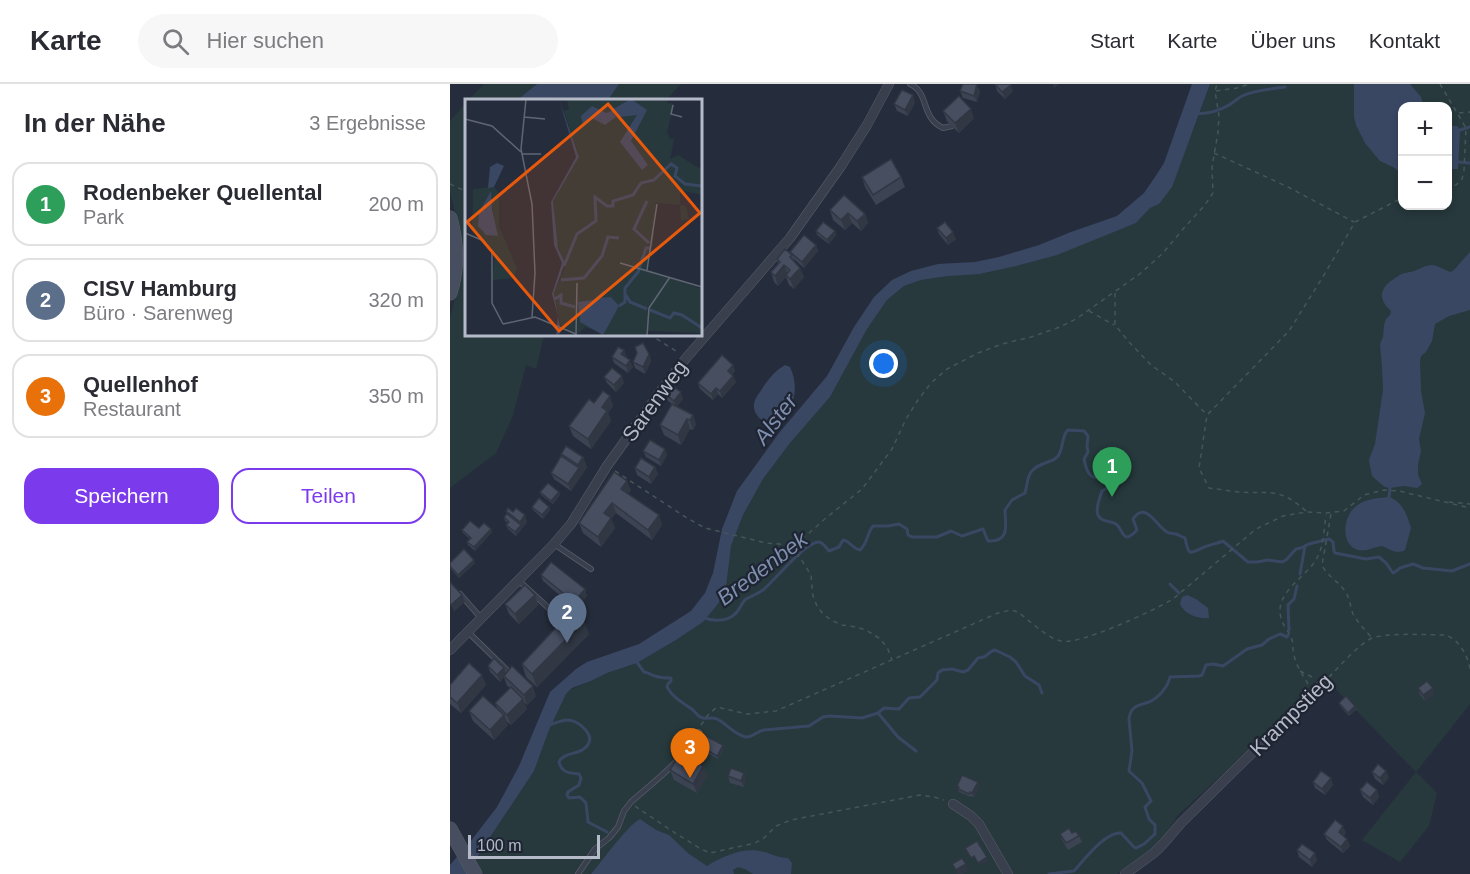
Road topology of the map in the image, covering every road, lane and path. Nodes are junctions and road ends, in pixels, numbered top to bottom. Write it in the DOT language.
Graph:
graph roads {
  1 [pos="889,84"];
  2 [pos="910,84"];
  3 [pos="1217,84"];
  4 [pos="1249,84"];
  5 [pos="1440,84"];
  6 [pos="1215,91"];
  7 [pos="1470,112"];
  8 [pos="1459,114"];
  9 [pos="952,126"];
  10 [pos="1214,153"];
  11 [pos="450,184"];
  12 [pos="1452,186"];
  13 [pos="465,193"];
  14 [pos="1398,200"];
  15 [pos="450,218"];
  16 [pos="1355,222"];
  17 [pos="450,293"];
  18 [pos="1115,293"];
  19 [pos="1089,311"];
  20 [pos="1115,325"];
  21 [pos="652,336"];
  22 [pos="683,355"];
  23 [pos="1207,415"];
  24 [pos="607,466"];
  25 [pos="1442,501"];
  26 [pos="1470,504"];
  27 [pos="1470,508"];
  28 [pos="1307,512"];
  29 [pos="1326,513"];
  30 [pos="1331,513"];
  31 [pos="554,544"];
  32 [pos="792,545"];
  33 [pos="591,569"];
  34 [pos="518,580"];
  35 [pos="458,592"];
  36 [pos="481,618"];
  37 [pos="566,624"];
  38 [pos="468,632"];
  39 [pos="1372,638"];
  40 [pos="450,650"];
  41 [pos="892,661"];
  42 [pos="1470,669"];
  43 [pos="1300,671"];
  44 [pos="510,673"];
  45 [pos="1323,683"];
  46 [pos="1313,693"];
  47 [pos="702,722"];
  48 [pos="699,732"];
  49 [pos="631,802"];
  50 [pos="953,804"];
  51 [pos="450,829"];
  52 [pos="475,874"];
  53 [pos="578,874"];
  54 [pos="1008,874"];
  55 [pos="1125,874"];
  1 -- 24 [label="street, Sarenweg"];
  2 -- 9 [label="lane"];
  3 -- 6 [label="path"];
  4 -- 6 [label="path"];
  5 -- 8 [label="path"];
  6 -- 10 [label="path"];
  7 -- 8 [label="path"];
  8 -- 12 [label="path"];
  10 -- 16 [label="path"];
  10 -- 18 [label="path"];
  11 -- 13 [label="path"];
  14 -- 16 [label="path"];
  15 -- 17 [label="street"];
  16 -- 23 [label="path"];
  18 -- 19 [label="path"];
  18 -- 20 [label="path"];
  19 -- 20 [label="path"];
  19 -- 32 [label="path"];
  20 -- 23 [label="path"];
  21 -- 22 [label="path"];
  23 -- 28 [label="path"];
  24 -- 31 [label="street, Sarenweg"];
  24 -- 32 [label="path"];
  25 -- 26 [label="path"];
  25 -- 27 [label="path"];
  25 -- 30 [label="path"];
  28 -- 29 [label="path"];
  28 -- 41 [label="path"];
  29 -- 30 [label="path"];
  29 -- 43 [label="path"];
  30 -- 39 [label="path"];
  31 -- 33 [label="lane"];
  31 -- 34 [label="street, Sarenweg"];
  32 -- 41 [label="path"];
  34 -- 36 [label="street, Sarenweg"];
  34 -- 37 [label="lane"];
  35 -- 36 [label="lane"];
  36 -- 38 [label="street, Sarenweg"];
  38 -- 40 [label="street, Sarenweg"];
  38 -- 44 [label="lane"];
  39 -- 42 [label="path"];
  39 -- 45 [label="path, Krampstieg"];
  41 -- 47 [label="path"];
  43 -- 45 [label="path"];
  43 -- 46 [label="path"];
  45 -- 46 [label="street, Krampstieg"];
  46 -- 55 [label="street, Krampstieg"];
  48 -- 49 [label="lane"];
  49 -- 50 [label="path"];
  49 -- 53 [label="lane"];
  50 -- 54 [label="street"];
  51 -- 52 [label="street"];
}
